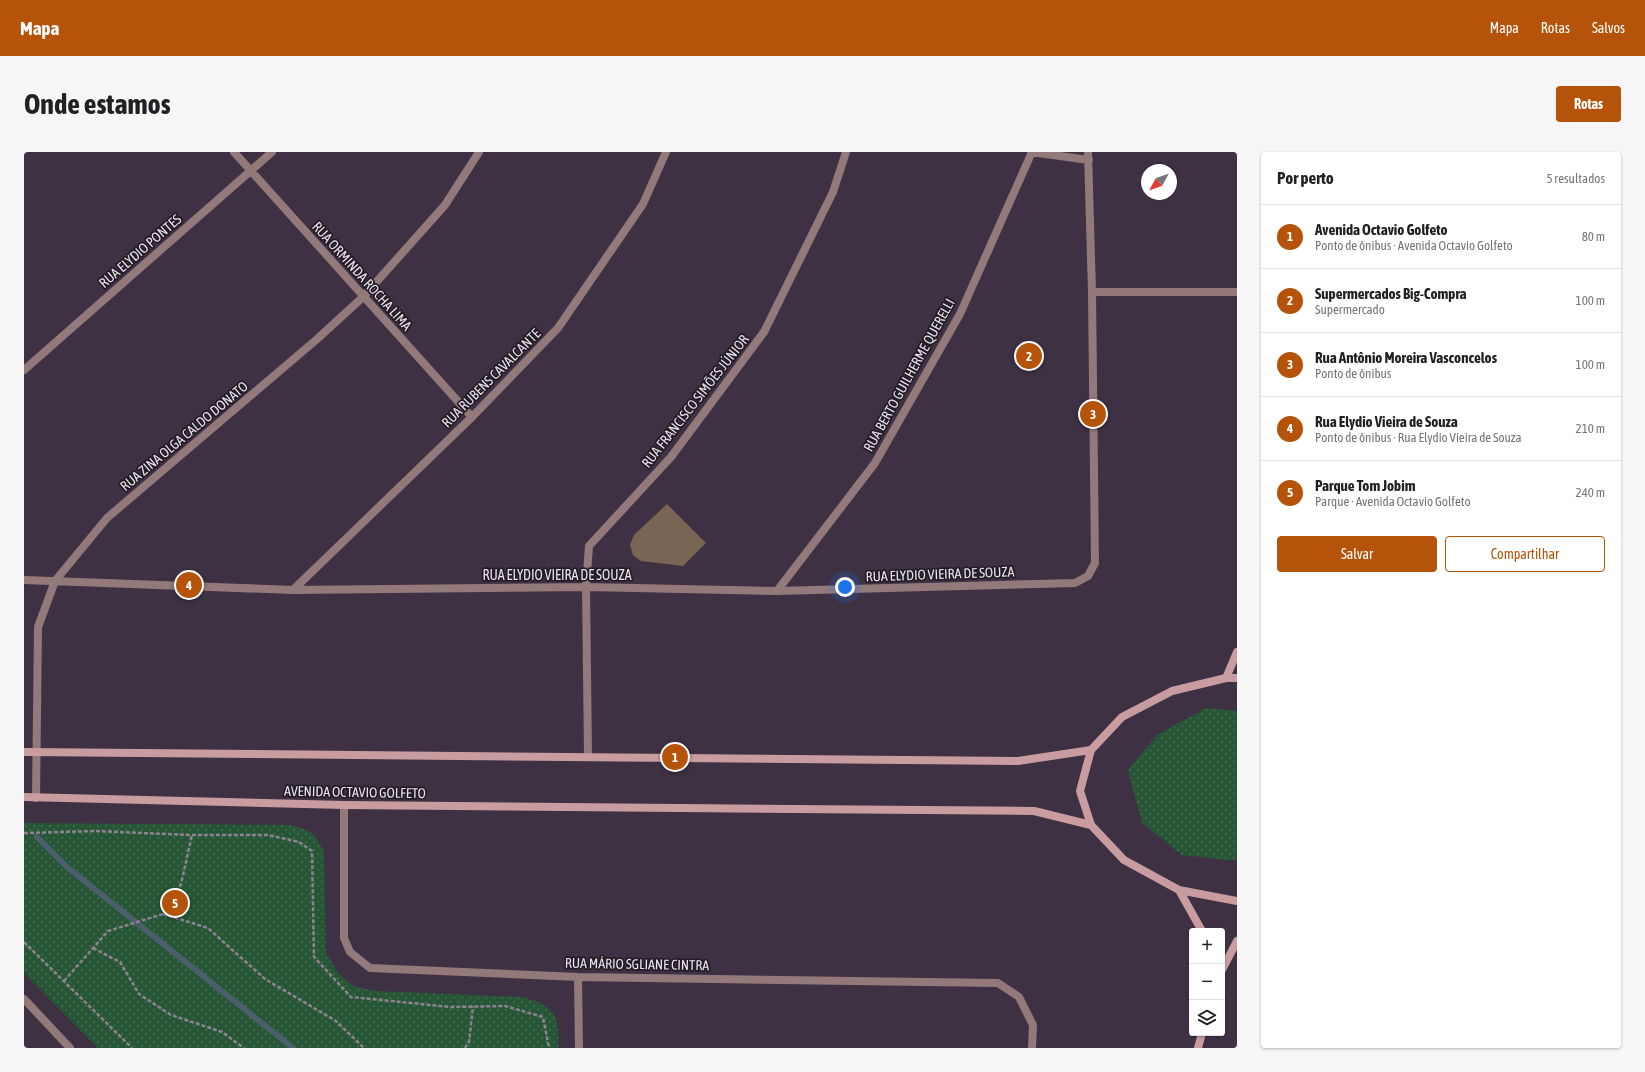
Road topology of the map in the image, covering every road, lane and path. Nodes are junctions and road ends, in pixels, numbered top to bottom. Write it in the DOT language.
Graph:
graph roads {
  1 [pos="234,152"];
  2 [pos="272,152"];
  3 [pos="479,152"];
  4 [pos="666,152"];
  5 [pos="846,152"];
  6 [pos="1032,152"];
  7 [pos="1088,156"];
  8 [pos="251,171"];
  9 [pos="1092,292"];
  10 [pos="1237,292"];
  11 [pos="363,297"];
  12 [pos="24,370"];
  13 [pos="472,417"];
  14 [pos="24,580"];
  15 [pos="56,581"];
  16 [pos="586,588"];
  17 [pos="293,590"];
  18 [pos="777,592"];
  19 [pos="1237,652"];
  20 [pos="1226,678"];
  21 [pos="1237,678"];
  22 [pos="1091,750"];
  23 [pos="24,752"];
  24 [pos="37,752"];
  25 [pos="588,756"];
  26 [pos="24,798"];
  27 [pos="36,798"];
  28 [pos="344,805"];
  29 [pos="1091,825"];
  30 [pos="24,833"];
  31 [pos="192,835"];
  32 [pos="1179,890"];
  33 [pos="1237,901"];
  34 [pos="163,914"];
  35 [pos="1200,928"];
  36 [pos="1237,941"];
  37 [pos="24,942"];
  38 [pos="93,948"];
  39 [pos="1225,964"];
  40 [pos="578,977"];
  41 [pos="64,981"];
  42 [pos="24,999"];
  43 [pos="473,1006"];
  44 [pos="1201,1036"];
  45 [pos="70,1048"];
  46 [pos="132,1048"];
  47 [pos="244,1048"];
  48 [pos="364,1048"];
  49 [pos="465,1048"];
  50 [pos="549,1048"];
  51 [pos="579,1048"];
  52 [pos="1032,1048"];
  53 [pos="1198,1048"];
  1 -- 8 [label="street, RUA ORMINDA ROCHA LIMA"];
  2 -- 8 [label="street, RUA ELYDIO PONTES"];
  3 -- 11 [label="street, RUA ZINA OLGA CALDO DONATO"];
  4 -- 13 [label="street, RUA RUBENS CAVALCANTE"];
  5 -- 16 [label="street, RUA FRANCISCO SIMÕES JÚNIOR"];
  6 -- 7 [label="street"];
  6 -- 18 [label="street, RUA BERTO GUILHERME QUERELLI"];
  7 -- 9 [label="street"];
  8 -- 11 [label="street, RUA ORMINDA ROCHA LIMA"];
  8 -- 12 [label="street, RUA ELYDIO PONTES"];
  9 -- 10 [label="street"];
  9 -- 18 [label="street, RUA ELYDIO VIEIRA DE SOUZA"];
  11 -- 13 [label="street, RUA ORMINDA ROCHA LIMA"];
  11 -- 15 [label="street, RUA ZINA OLGA CALDO DONATO"];
  13 -- 17 [label="street, RUA RUBENS CAVALCANTE"];
  14 -- 15 [label="street, RUA ELYDIO VIEIRA DE SOUZA"];
  15 -- 17 [label="street, RUA ELYDIO VIEIRA DE SOUZA"];
  15 -- 24 [label="street, RUA ZINA OLGA CALDO DONATO"];
  16 -- 17 [label="street, RUA ELYDIO VIEIRA DE SOUZA"];
  16 -- 18 [label="street, RUA ELYDIO VIEIRA DE SOUZA"];
  16 -- 25 [label="street, RUA FRANCISCO SIMÕES JÚNIOR"];
  19 -- 20 [label="street"];
  20 -- 21 [label="street"];
  20 -- 22 [label="street"];
  22 -- 25 [label="street"];
  22 -- 29 [label="street"];
  23 -- 24 [label="street"];
  24 -- 25 [label="street"];
  24 -- 27 [label="street, RUA ZINA OLGA CALDO DONATO"];
  26 -- 27 [label="street, AVENIDA OCTAVIO GOLFETO"];
  27 -- 28 [label="street, AVENIDA OCTAVIO GOLFETO"];
  28 -- 29 [label="street, AVENIDA OCTAVIO GOLFETO"];
  28 -- 40 [label="street, RUA MÁRIO SGLIANE CINTRA"];
  29 -- 32 [label="street"];
  30 -- 31 [label="path"];
  31 -- 34 [label="path"];
  31 -- 43 [label="path"];
  32 -- 33 [label="street"];
  32 -- 35 [label="street"];
  34 -- 38 [label="path"];
  34 -- 48 [label="path"];
  36 -- 39 [label="street"];
  37 -- 41 [label="path"];
  38 -- 41 [label="path"];
  38 -- 47 [label="path"];
  40 -- 51 [label="street"];
  40 -- 52 [label="street, RUA MÁRIO SGLIANE CINTRA"];
  41 -- 46 [label="path"];
  42 -- 45 [label="street"];
  43 -- 49 [label="path"];
  43 -- 50 [label="path"];
  44 -- 53 [label="street"];
}
